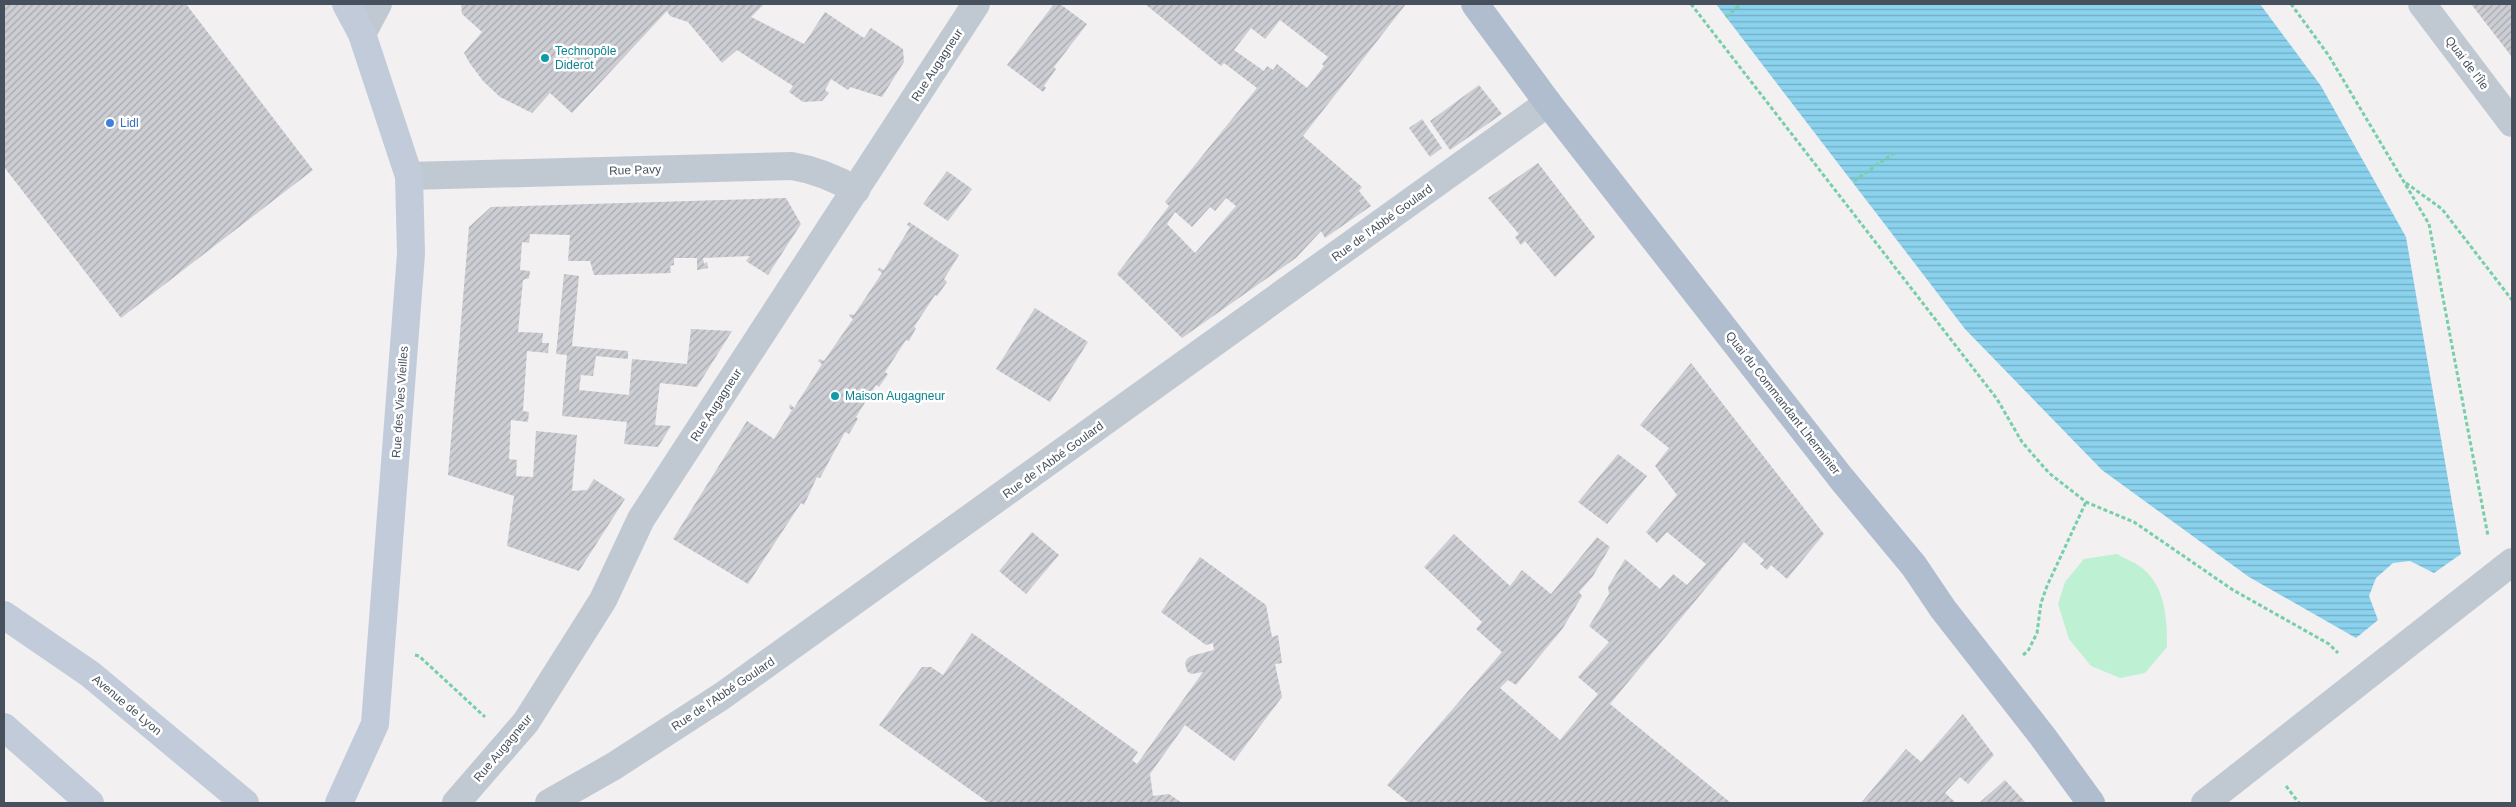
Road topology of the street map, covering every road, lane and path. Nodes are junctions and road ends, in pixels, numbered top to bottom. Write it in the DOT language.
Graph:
graph roads {
  1 [pos="346,4"];
  2 [pos="378,4"];
  3 [pos="976,4"];
  4 [pos="1475,4"];
  5 [pos="1691,4"];
  6 [pos="1741,4"];
  7 [pos="2291,4"];
  8 [pos="2422,4"];
  9 [pos="1726,16"];
  10 [pos="362,34"];
  11 [pos="1548,103"];
  12 [pos="2512,123"];
  13 [pos="1894,154"];
  14 [pos="409,176"];
  15 [pos="1854,181"];
  16 [pos="2404,182"];
  17 [pos="856,190"];
  18 [pos="2512,300"];
  19 [pos="2086,502"];
  20 [pos="2487,542"];
  21 [pos="2512,562"];
  22 [pos="4,615"];
  23 [pos="380,648"];
  24 [pos="2340,655"];
  25 [pos="1998,677"];
  26 [pos="4,727"];
  27 [pos="511,741"];
  28 [pos="90,803"];
  29 [pos="245,803"];
  30 [pos="338,803"];
  31 [pos="456,803"];
  32 [pos="549,803"];
  33 [pos="2091,803"];
  34 [pos="2205,803"];
  1 -- 10 [label="street, Rue des Vies Vieilles"];
  2 -- 10 [label="street"];
  3 -- 17 [label="street, Rue Augagneur"];
  4 -- 11 [label="main road, Quai du Commandant Lherminier"];
  5 -- 19 [label="path"];
  6 -- 9 [label="path"];
  7 -- 16 [label="path"];
  8 -- 12 [label="street, Quai de l'Île"];
  10 -- 14 [label="street, Rue des Vies Vieilles"];
  11 -- 25 [label="main road, Quai du Commandant Lherminier"];
  11 -- 32 [label="street, Rue de l'Abbé Goulard"];
  13 -- 15 [label="path"];
  14 -- 17 [label="street, Rue Pavy"];
  14 -- 23 [label="street, Rue des Vies Vieilles"];
  16 -- 18 [label="path"];
  16 -- 20 [label="path"];
  17 -- 27 [label="street, Rue Augagneur"];
  19 -- 24 [label="path"];
  19 -- 25 [label="path"];
  21 -- 34 [label="street"];
  22 -- 29 [label="street, Avenue de Lyon"];
  23 -- 27 [label="path"];
  23 -- 30 [label="street, Rue des Vies Vieilles"];
  25 -- 33 [label="main road, Quai du Commandant Lherminier"];
  26 -- 28 [label="street"];
  27 -- 31 [label="street, Rue Augagneur"];
}
